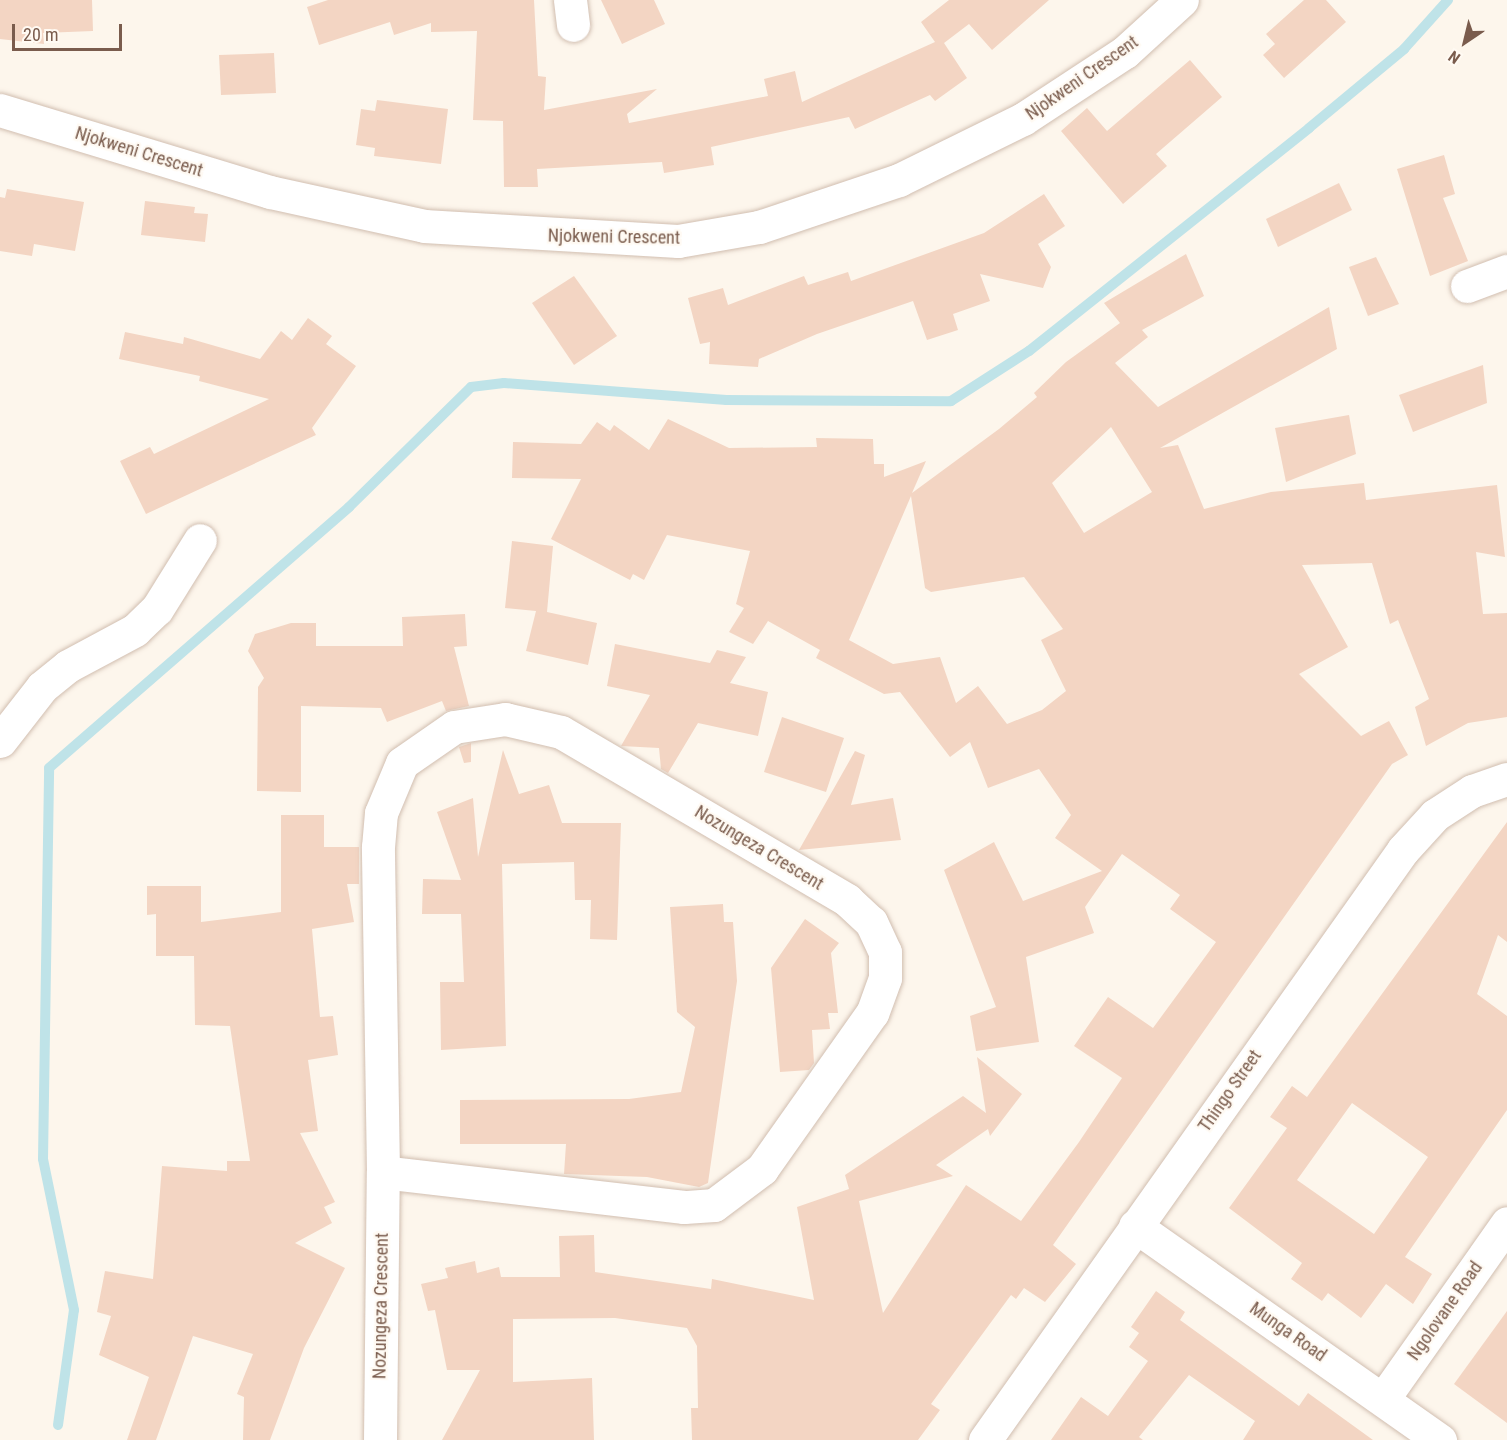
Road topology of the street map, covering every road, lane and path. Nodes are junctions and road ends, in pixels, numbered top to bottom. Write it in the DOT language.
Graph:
graph roads {
  1 [pos="1182,0"];
  2 [pos="0,110"];
  3 [pos="1507,272"];
  4 [pos="1467,286"];
  5 [pos="200,540"];
  6 [pos="0,741"];
  7 [pos="1507,779"];
  8 [pos="383,1172"];
  9 [pos="1507,1223"];
  10 [pos="1135,1226"];
  11 [pos="1383,1399"];
  12 [pos="380,1440"];
  13 [pos="985,1440"];
  14 [pos="1440,1440"];
  1 -- 2 [label="street, Njokweni Crescent"];
  3 -- 4 [label="street"];
  5 -- 6 [label="street"];
  7 -- 10 [label="street, Thingo Street"];
  8 -- 8 [label="street, Nozungeza Crescent"];
  8 -- 12 [label="street, Nozungeza Crescent"];
  9 -- 11 [label="street, Ngolovane Road"];
  10 -- 11 [label="street, Munga Road"];
  10 -- 13 [label="street, Thingo Street"];
  11 -- 14 [label="street, Munga Road"];
}
